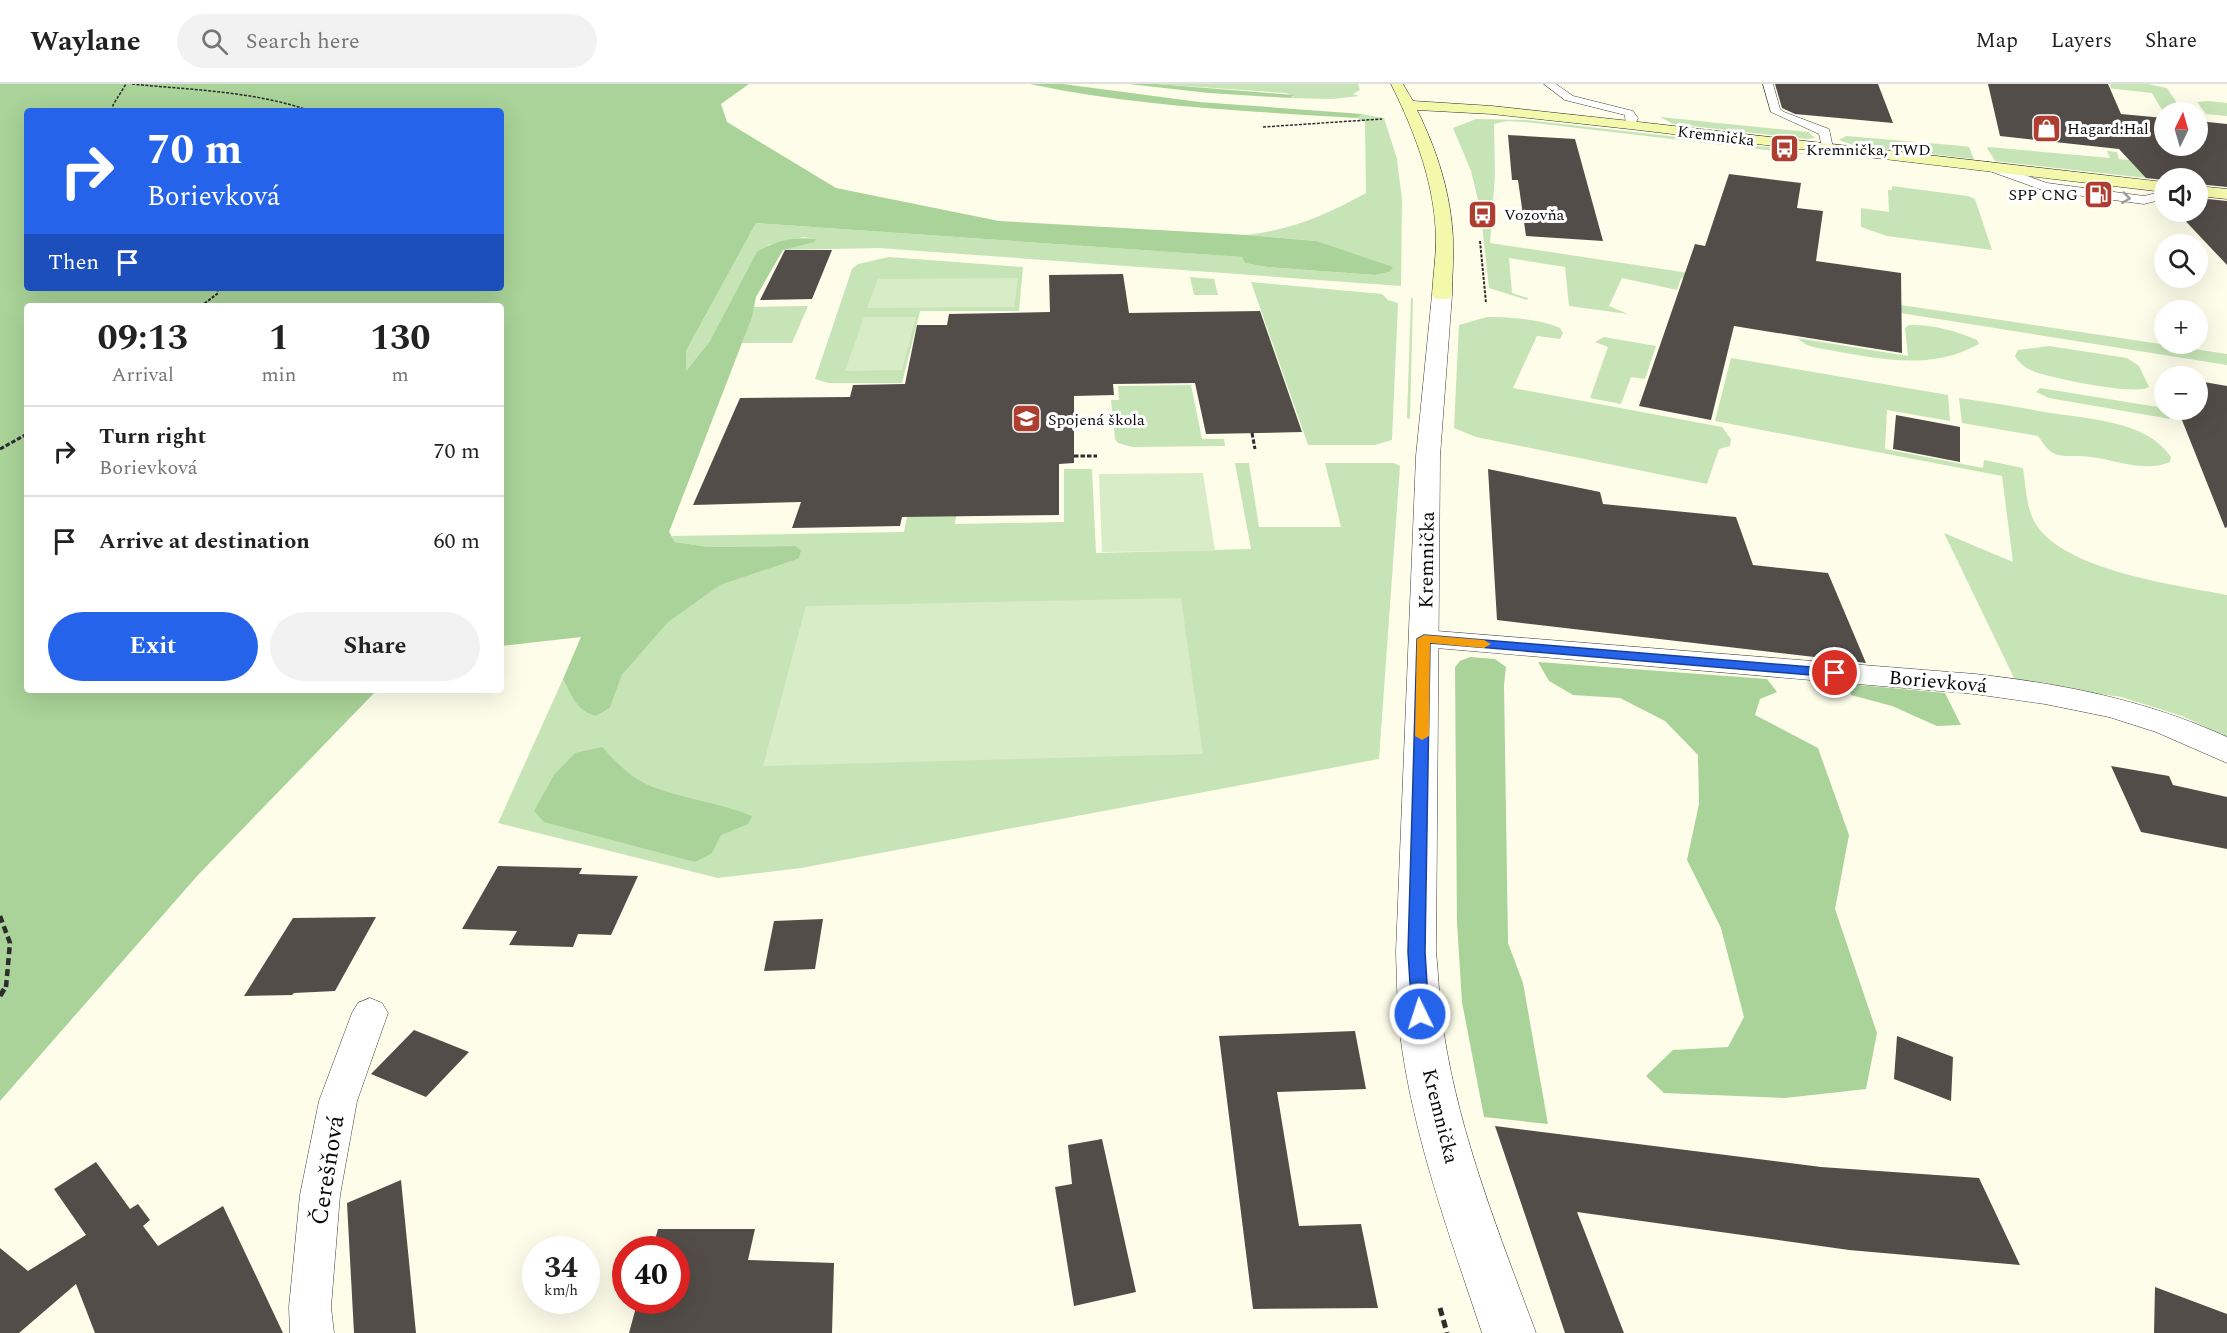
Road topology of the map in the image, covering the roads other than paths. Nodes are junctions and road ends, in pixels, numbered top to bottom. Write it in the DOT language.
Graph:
graph roads {
  1 [pos="1397,84"];
  2 [pos="1549,84"];
  3 [pos="1768,84"];
  4 [pos="1412,111"];
  5 [pos="1630,125"];
  6 [pos="1827,148"];
  7 [pos="1988,166"];
  8 [pos="2154,186"];
  9 [pos="2208,192"];
  10 [pos="2227,194"];
  11 [pos="2154,198"];
  12 [pos="1442,295"];
  13 [pos="1424,639"];
  14 [pos="2227,751"];
  15 [pos="370,1013"];
  16 [pos="312,1333"];
  17 [pos="1509,1333"];
  1 -- 4 [label="main road, Kremnička"];
  2 -- 5 [label="lane"];
  3 -- 6 [label="lane"];
  4 -- 5 [label="main road, Kremnička"];
  4 -- 12 [label="main road, Kremnička"];
  5 -- 6 [label="main road, Kremnička"];
  6 -- 7 [label="main road, Kremnička"];
  7 -- 8 [label="main road, Kremnička"];
  7 -- 11 [label="lane, one-way"];
  9 -- 10 [label="main road"];
  12 -- 13 [label="street, Kremnička"];
  13 -- 14 [label="street, Borievková"];
  13 -- 17 [label="street, Kremnička"];
  15 -- 16 [label="lane, Čerešňová"];
}
